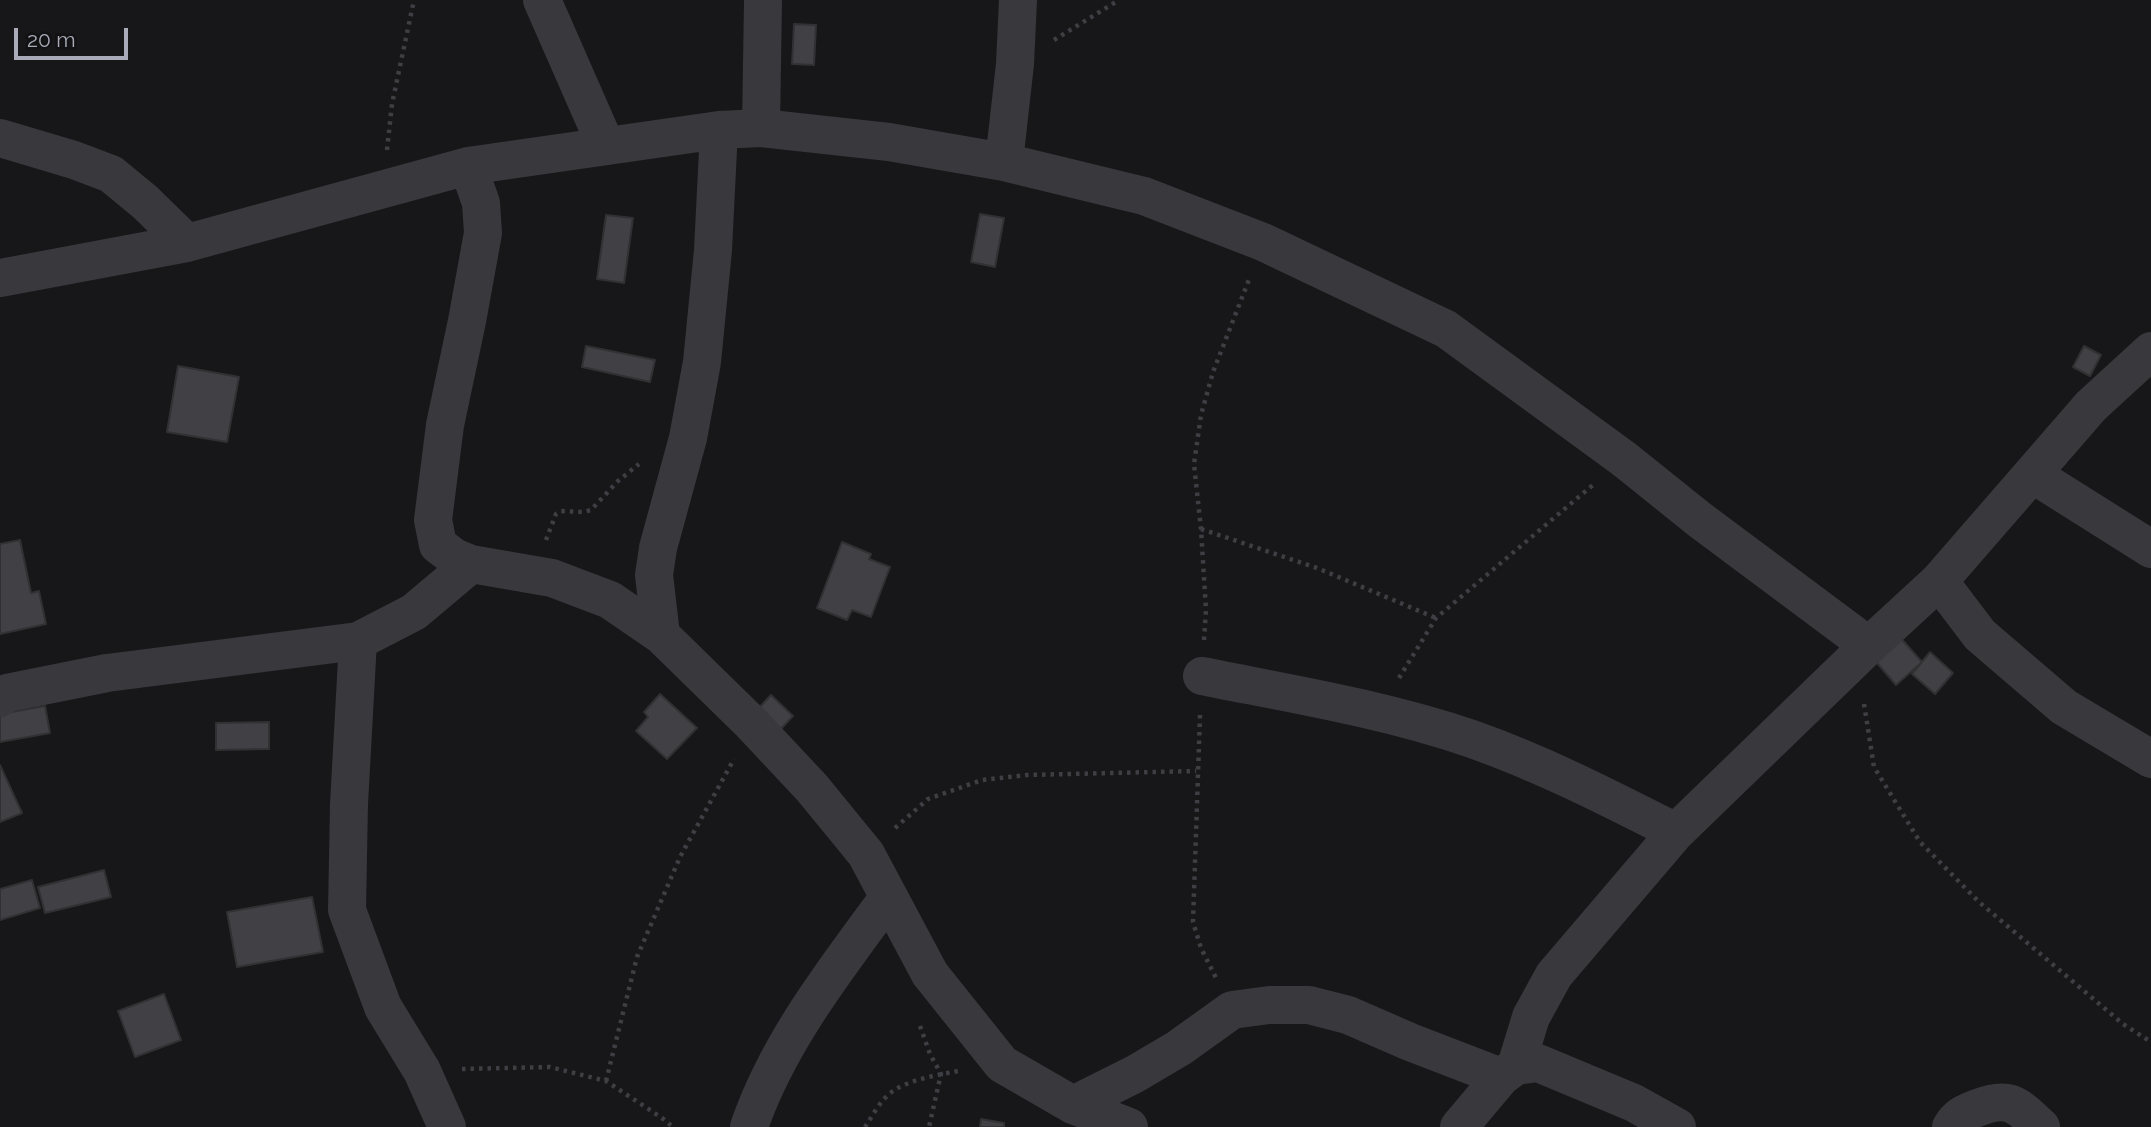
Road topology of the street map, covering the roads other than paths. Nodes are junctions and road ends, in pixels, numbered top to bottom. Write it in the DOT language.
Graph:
graph roads {
  1 [pos="542,0"];
  2 [pos="763,0"];
  3 [pos="1018,0"];
  4 [pos="761,128"];
  5 [pos="719,130"];
  6 [pos="0,138"];
  7 [pos="607,146"];
  8 [pos="1004,162"];
  9 [pos="468,166"];
  10 [pos="187,243"];
  11 [pos="0,278"];
  12 [pos="2151,351"];
  13 [pos="2032,474"];
  14 [pos="2151,549"];
  15 [pos="471,565"];
  16 [pos="1939,581"];
  17 [pos="661,635"];
  18 [pos="358,641"];
  19 [pos="1866,649"];
  20 [pos="1202,676"];
  21 [pos="0,698"];
  22 [pos="2151,759"];
  23 [pos="1676,832"];
  24 [pos="888,898"];
  25 [pos="1508,1071"];
  26 [pos="1073,1105"];
  27 [pos="447,1127"];
  28 [pos="750,1127"];
  29 [pos="1129,1127"];
  30 [pos="1459,1127"];
  31 [pos="1677,1127"];
  32 [pos="1951,1127"];
  33 [pos="2041,1127"];
  1 -- 7 [label="street"];
  2 -- 4 [label="street"];
  3 -- 8 [label="street"];
  4 -- 5 [label="street"];
  4 -- 8 [label="street"];
  5 -- 7 [label="street"];
  5 -- 17 [label="street"];
  6 -- 10 [label="street"];
  7 -- 9 [label="street"];
  8 -- 19 [label="street"];
  9 -- 10 [label="street"];
  9 -- 15 [label="street"];
  10 -- 11 [label="street"];
  12 -- 13 [label="street"];
  13 -- 14 [label="street"];
  13 -- 16 [label="street"];
  15 -- 17 [label="street"];
  15 -- 18 [label="street"];
  16 -- 19 [label="street"];
  16 -- 22 [label="street"];
  17 -- 24 [label="street"];
  18 -- 21 [label="street"];
  18 -- 27 [label="street"];
  19 -- 23 [label="street"];
  20 -- 23 [label="street"];
  23 -- 25 [label="street"];
  24 -- 26 [label="street"];
  24 -- 28 [label="street"];
  25 -- 26 [label="street"];
  25 -- 30 [label="street"];
  25 -- 31 [label="street"];
  26 -- 29 [label="street"];
  32 -- 33 [label="street"];
}
